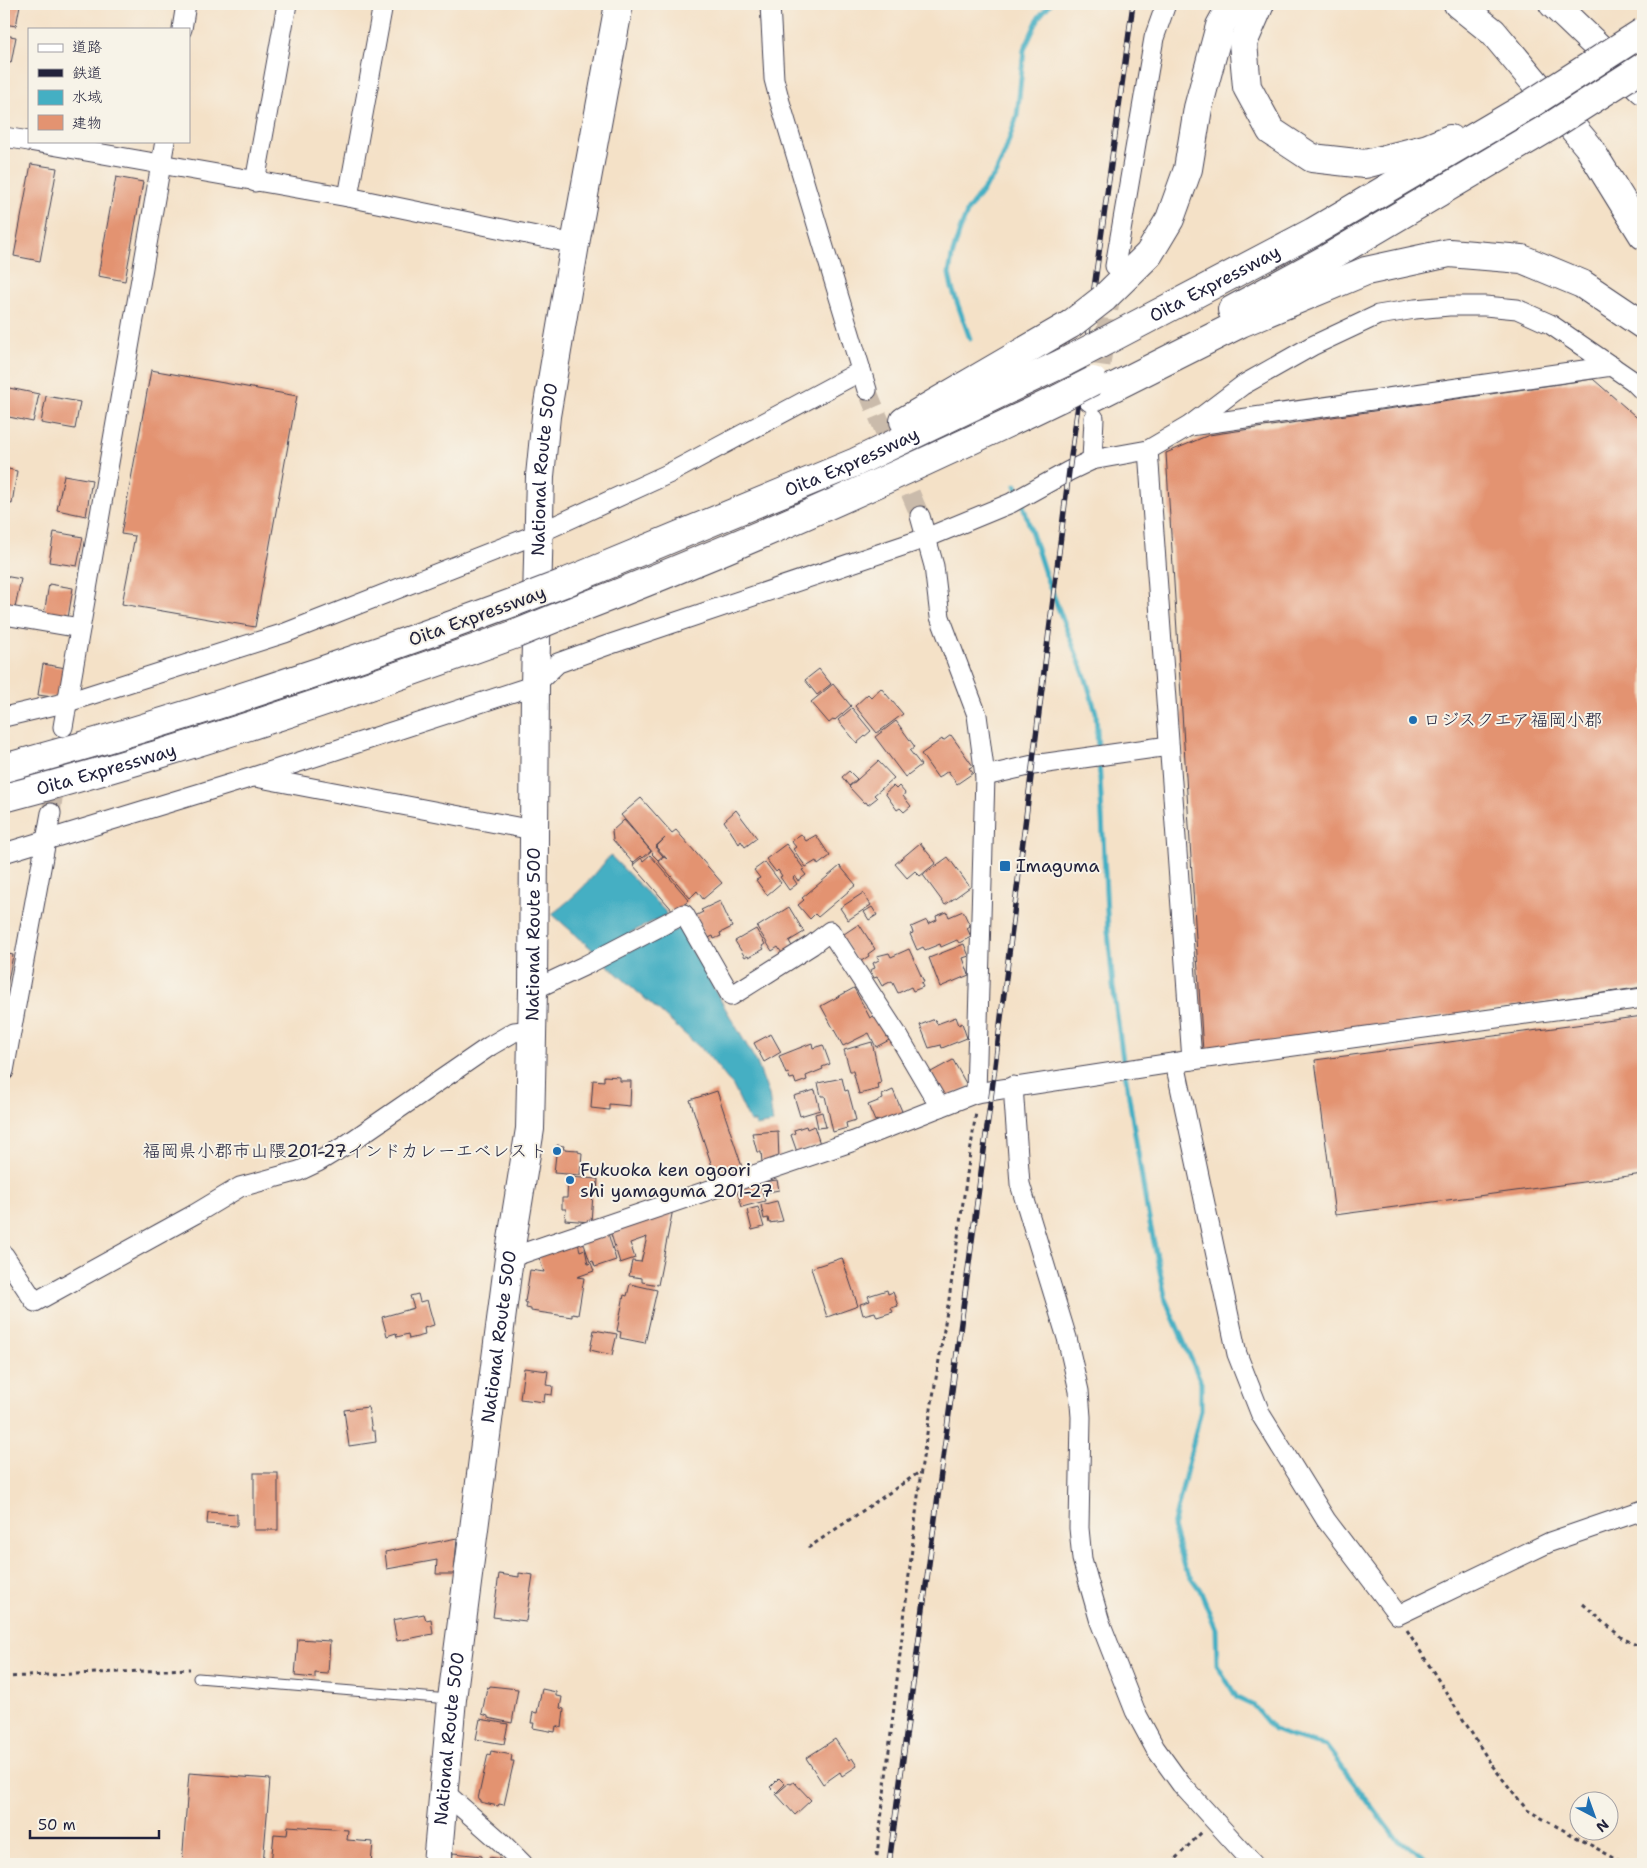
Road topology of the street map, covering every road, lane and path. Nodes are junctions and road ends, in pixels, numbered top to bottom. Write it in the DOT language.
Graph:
graph roads {
  1 [pos="186,4"];
  2 [pos="288,4"];
  3 [pos="383,4"];
  4 [pos="619,4"];
  5 [pos="770,4"];
  6 [pos="1166,4"];
  7 [pos="1232,4"];
  8 [pos="1260,4"];
  9 [pos="1458,4"];
  10 [pos="1486,4"];
  11 [pos="1557,8"];
  12 [pos="182,28"];
  13 [pos="1643,32"];
  14 [pos="1643,67"];
  15 [pos="1643,75"];
  16 [pos="1643,90"];
  17 [pos="1529,105"];
  18 [pos="4,136"];
  19 [pos="28,141"];
  20 [pos="34,142"];
  21 [pos="165,142"];
  22 [pos="162,166"];
  23 [pos="255,182"];
  24 [pos="348,197"];
  25 [pos="1643,204"];
  26 [pos="1643,235"];
  27 [pos="575,244"];
  28 [pos="1116,266"];
  29 [pos="1643,325"];
  30 [pos="1612,366"];
  31 [pos="861,371"];
  32 [pos="867,390"];
  33 [pos="1643,391"];
  34 [pos="1093,399"];
  35 [pos="1188,426"];
  36 [pos="1148,450"];
  37 [pos="1092,460"];
  38 [pos="920,516"];
  39 [pos="537,534"];
  40 [pos="926,538"];
  41 [pos="636,554"];
  42 [pos="4,615"];
  43 [pos="80,628"];
  44 [pos="535,685"];
  45 [pos="68,702"];
  46 [pos="4,717"];
  47 [pos="63,728"];
  48 [pos="1169,746"];
  49 [pos="4,768"];
  50 [pos="985,776"];
  51 [pos="253,777"];
  52 [pos="4,798"];
  53 [pos="51,812"];
  54 [pos="533,830"];
  55 [pos="46,841"];
  56 [pos="4,853"];
  57 [pos="533,990"];
  58 [pos="1643,998"];
  59 [pos="532,1030"];
  60 [pos="1183,1061"];
  61 [pos="4,1071"];
  62 [pos="1012,1086"];
  63 [pos="976,1093"];
  64 [pos="940,1107"];
  65 [pos="4,1255"];
  66 [pos="509,1258"];
  67 [pos="921,1470"];
  68 [pos="1643,1510"];
  69 [pos="808,1548"];
  70 [pos="1583,1604"];
  71 [pos="1398,1615"];
  72 [pos="1643,1648"];
  73 [pos="4,1677"];
  74 [pos="198,1678"];
  75 [pos="452,1699"];
  76 [pos="443,1791"];
  77 [pos="1213,1820"];
  78 [pos="437,1864"];
  79 [pos="523,1864"];
  80 [pos="876,1864"];
  81 [pos="1170,1864"];
  82 [pos="1254,1864"];
  83 [pos="1625,1864"];
  1 -- 12 [label="street"];
  2 -- 23 [label="street"];
  3 -- 24 [label="street"];
  4 -- 27 [label="main road, National Route 500"];
  5 -- 31 [label="street"];
  6 -- 28 [label="street"];
  7 -- 41 [label="main road, bridge"];
  8 -- 17 [label="main road"];
  9 -- 26 [label="main road"];
  10 -- 25 [label="main road"];
  11 -- 15 [label="main road"];
  11 -- 16 [label="main road"];
  13 -- 17 [label="main road, Oita Expressway, bridge"];
  14 -- 34 [label="main road, Oita Expressway, bridge"];
  17 -- 41 [label="main road, Oita Expressway, bridge"];
  18 -- 19 [label="street"];
  20 -- 22 [label="street"];
  21 -- 22 [label="street"];
  22 -- 23 [label="street"];
  22 -- 43 [label="street"];
  23 -- 24 [label="street"];
  24 -- 27 [label="street"];
  27 -- 39 [label="main road, National Route 500"];
  29 -- 34 [label="main road"];
  30 -- 33 [label="street"];
  30 -- 35 [label="street"];
  30 -- 35 [label="street"];
  31 -- 32 [label="street"];
  31 -- 39 [label="street"];
  34 -- 37 [label="street"];
  34 -- 52 [label="main road, Oita Expressway, bridge"];
  35 -- 36 [label="street"];
  36 -- 37 [label="street"];
  36 -- 48 [label="street"];
  37 -- 40 [label="street"];
  38 -- 40 [label="street"];
  39 -- 44 [label="main road, National Route 500"];
  39 -- 45 [label="street"];
  40 -- 44 [label="street"];
  40 -- 50 [label="street"];
  41 -- 49 [label="main road, Oita Expressway, bridge"];
  42 -- 43 [label="street"];
  43 -- 45 [label="street"];
  44 -- 51 [label="street"];
  44 -- 54 [label="main road, National Route 500"];
  45 -- 46 [label="street"];
  45 -- 47 [label="street"];
  48 -- 50 [label="street"];
  48 -- 60 [label="street"];
  50 -- 63 [label="street"];
  51 -- 54 [label="street"];
  51 -- 55 [label="street"];
  53 -- 55 [label="street"];
  54 -- 57 [label="main road, National Route 500"];
  55 -- 56 [label="street"];
  55 -- 61 [label="street"];
  57 -- 59 [label="main road, National Route 500"];
  57 -- 64 [label="street"];
  58 -- 60 [label="street"];
  59 -- 65 [label="street"];
  59 -- 66 [label="main road, National Route 500"];
  60 -- 62 [label="street"];
  60 -- 71 [label="street"];
  62 -- 63 [label="street"];
  62 -- 77 [label="street"];
  63 -- 64 [label="street"];
  63 -- 67 [label="path"];
  64 -- 66 [label="street"];
  66 -- 75 [label="main road, National Route 500"];
  67 -- 69 [label="path"];
  67 -- 80 [label="path"];
  68 -- 71 [label="street"];
  70 -- 72 [label="path"];
  71 -- 83 [label="path"];
  73 -- 74 [label="path"];
  74 -- 75 [label="lane"];
  75 -- 76 [label="main road, National Route 500"];
  76 -- 78 [label="main road, National Route 500"];
  76 -- 79 [label="street"];
  77 -- 81 [label="path"];
  77 -- 82 [label="street"];
}
